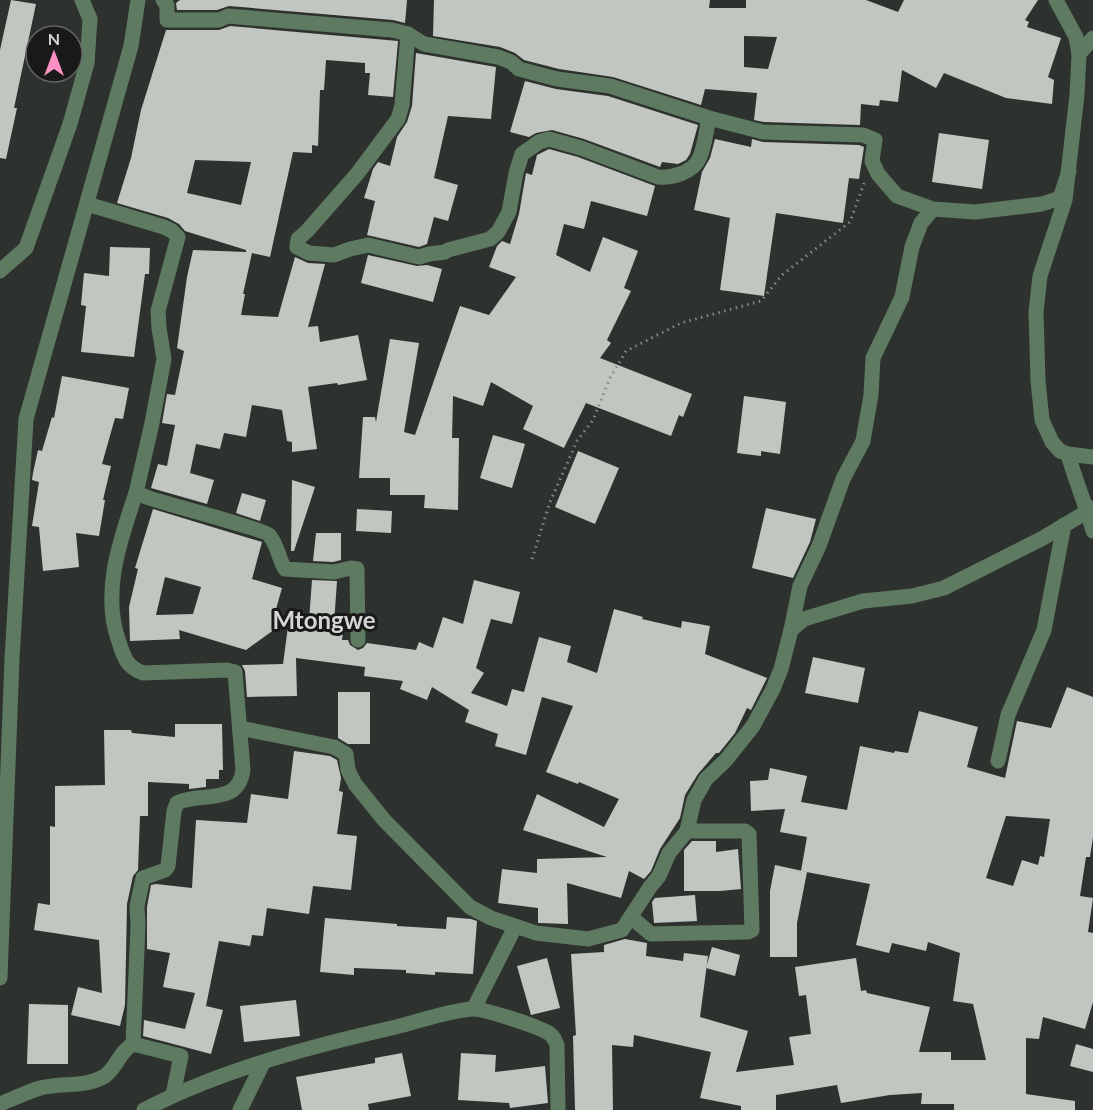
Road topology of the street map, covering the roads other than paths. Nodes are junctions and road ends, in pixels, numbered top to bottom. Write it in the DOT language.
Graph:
graph roads {
  1 [pos="82,0"];
  2 [pos="138,0"];
  3 [pos="163,0"];
  4 [pos="1056,0"];
  5 [pos="408,34"];
  6 [pos="1093,38"];
  7 [pos="1079,54"];
  8 [pos="709,118"];
  9 [pos="1069,171"];
  10 [pos="87,204"];
  11 [pos="933,209"];
  12 [pos="0,271"];
  13 [pos="1068,454"];
  14 [pos="1093,457"];
  15 [pos="136,493"];
  16 [pos="1091,510"];
  17 [pos="1064,525"];
  18 [pos="1093,531"];
  19 [pos="792,630"];
  20 [pos="358,640"];
  21 [pos="240,728"];
  22 [pos="998,761"];
  23 [pos="687,831"];
  24 [pos="631,917"];
  25 [pos="515,927"];
  26 [pos="0,937"];
  27 [pos="0,978"];
  28 [pos="474,1008"];
  29 [pos="133,1044"];
  30 [pos="263,1063"];
  31 [pos="173,1095"];
  32 [pos="0,1104"];
  33 [pos="144,1110"];
  34 [pos="240,1110"];
  35 [pos="558,1110"];
  1 -- 12 [label="street"];
  2 -- 10 [label="street"];
  3 -- 5 [label="street"];
  4 -- 7 [label="street"];
  5 -- 8 [label="street"];
  5 -- 8 [label="street"];
  6 -- 7 [label="street"];
  7 -- 9 [label="street"];
  8 -- 11 [label="street"];
  9 -- 11 [label="street"];
  9 -- 13 [label="street"];
  10 -- 15 [label="street"];
  10 -- 26 [label="street"];
  11 -- 19 [label="street"];
  13 -- 14 [label="street"];
  13 -- 16 [label="street"];
  15 -- 20 [label="street"];
  15 -- 21 [label="street"];
  16 -- 17 [label="street"];
  16 -- 18 [label="street"];
  17 -- 19 [label="street"];
  17 -- 22 [label="street"];
  19 -- 23 [label="street"];
  21 -- 25 [label="street"];
  21 -- 29 [label="street"];
  23 -- 24 [label="street"];
  23 -- 24 [label="street"];
  24 -- 25 [label="street"];
  25 -- 28 [label="street"];
  26 -- 27 [label="street"];
  28 -- 30 [label="street"];
  28 -- 35 [label="street"];
  29 -- 31 [label="street"];
  29 -- 32 [label="street"];
  30 -- 31 [label="street"];
  30 -- 34 [label="street"];
  31 -- 33 [label="street"];
}
